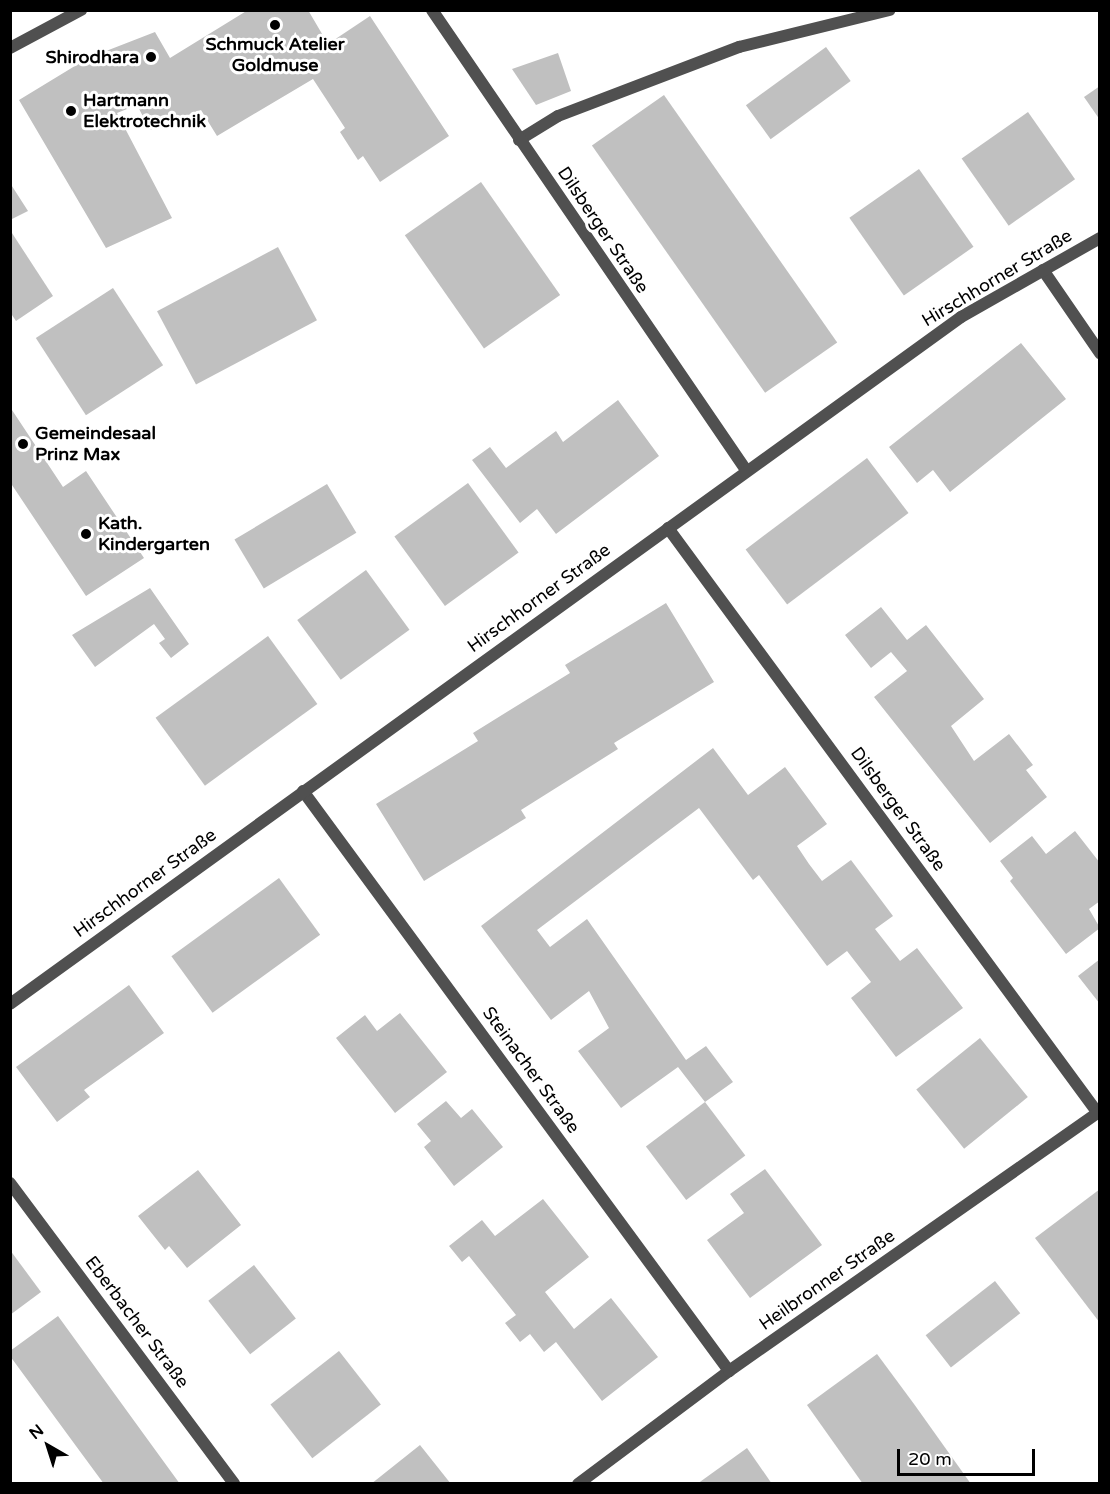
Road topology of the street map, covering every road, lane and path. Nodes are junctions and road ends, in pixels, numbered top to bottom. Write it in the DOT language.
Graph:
graph roads {
  1 [pos="81,10"];
  2 [pos="432,10"];
  3 [pos="890,10"];
  4 [pos="10,48"];
  5 [pos="519,140"];
  6 [pos="1100,238"];
  7 [pos="1043,270"];
  8 [pos="1100,353"];
  9 [pos="746,470"];
  10 [pos="668,528"];
  11 [pos="303,791"];
  12 [pos="10,1004"];
  13 [pos="1098,1112"];
  14 [pos="10,1183"];
  15 [pos="729,1371"];
  16 [pos="234,1484"];
  17 [pos="578,1484"];
  1 -- 4 [label="street"];
  2 -- 5 [label="street, Dilsberger Straße"];
  3 -- 5 [label="street"];
  5 -- 9 [label="street, Dilsberger Straße"];
  6 -- 7 [label="street, Hirschhorner Straße"];
  7 -- 8 [label="street"];
  7 -- 9 [label="street, Hirschhorner Straße"];
  9 -- 10 [label="street, Hirschhorner Straße"];
  10 -- 11 [label="street, Hirschhorner Straße"];
  10 -- 13 [label="street, Dilsberger Straße"];
  11 -- 12 [label="street, Hirschhorner Straße"];
  11 -- 15 [label="street, Steinacher Straße"];
  13 -- 15 [label="street, Heilbronner Straße"];
  14 -- 16 [label="street, Eberbacher Straße"];
  15 -- 17 [label="street, Heilbronner Straße"];
}
